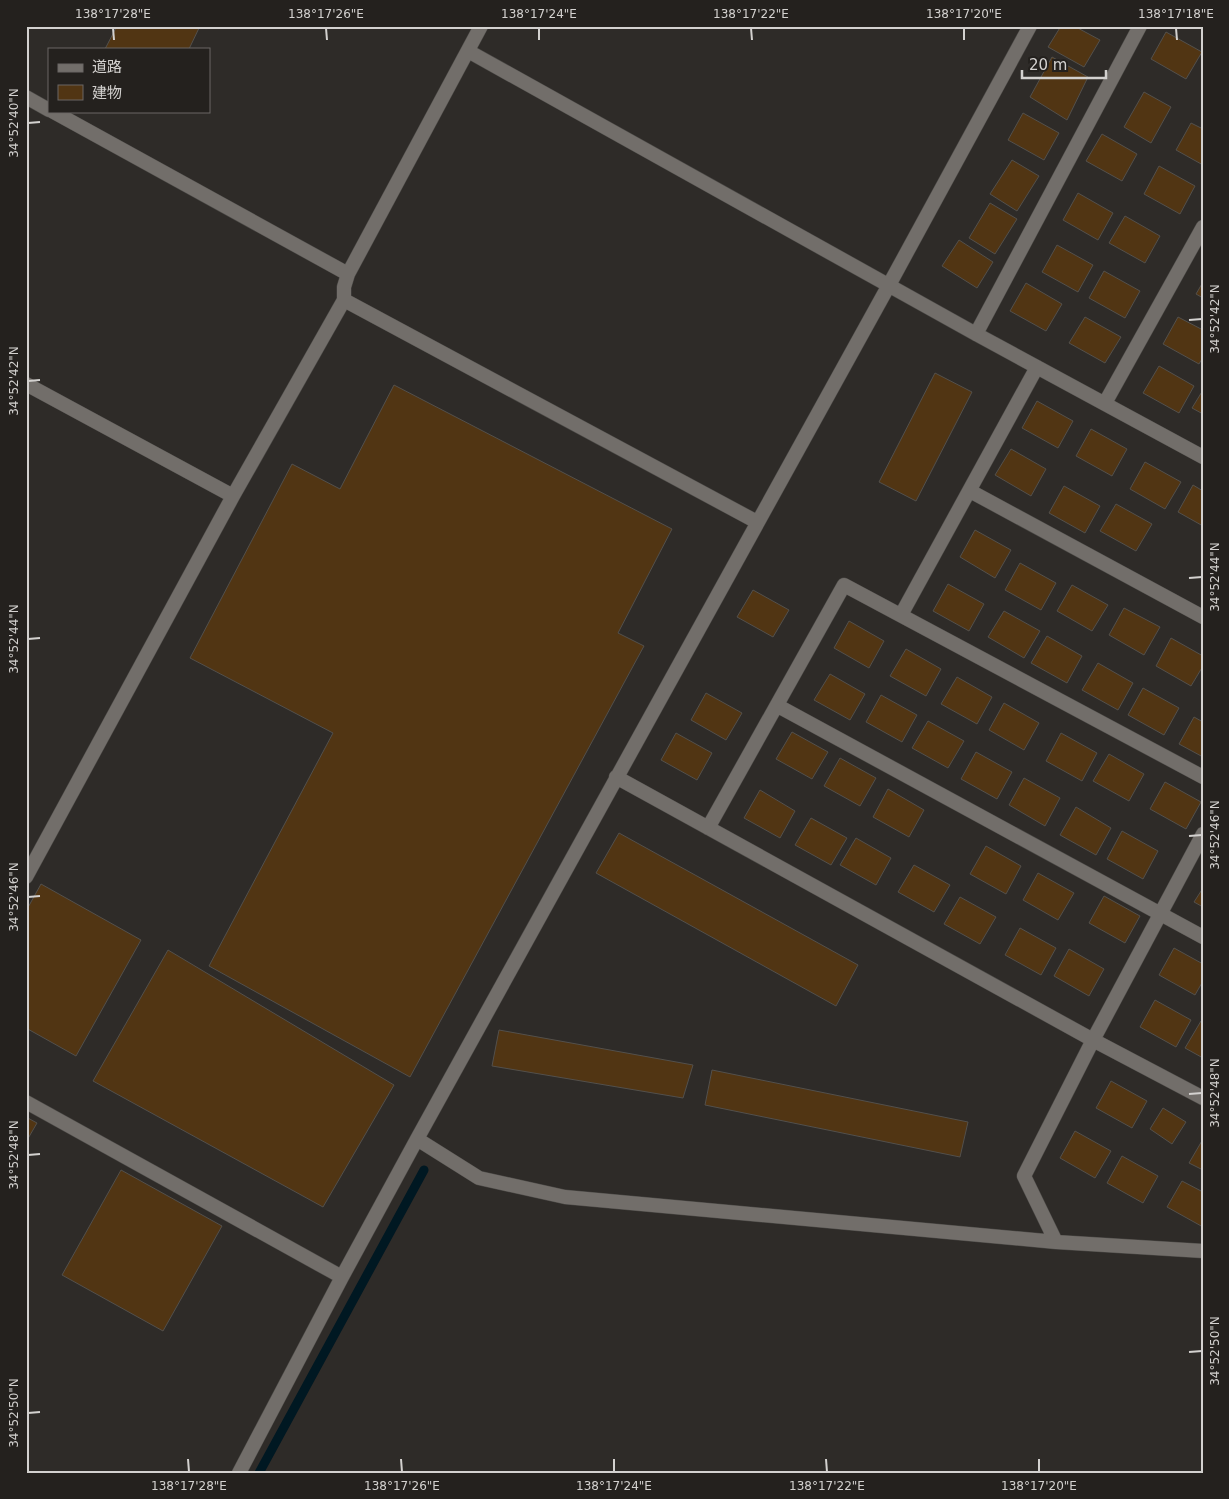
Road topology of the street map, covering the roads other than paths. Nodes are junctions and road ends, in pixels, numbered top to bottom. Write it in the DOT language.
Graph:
graph roads {
  1 [pos="481,26"];
  2 [pos="1030,26"];
  3 [pos="1140,26"];
  4 [pos="468,51"];
  5 [pos="26,97"];
  6 [pos="48,109"];
  7 [pos="54,112"];
  8 [pos="1203,227"];
  9 [pos="348,274"];
  10 [pos="889,285"];
  11 [pos="344,300"];
  12 [pos="976,334"];
  13 [pos="1037,367"];
  14 [pos="26,384"];
  15 [pos="1105,403"];
  16 [pos="1203,456"];
  17 [pos="970,491"];
  18 [pos="233,496"];
  19 [pos="757,522"];
  20 [pos="902,615"];
  21 [pos="1203,617"];
  22 [pos="778,706"];
  23 [pos="616,777"];
  24 [pos="1203,778"];
  25 [pos="708,828"];
  26 [pos="1203,834"];
  27 [pos="26,877"];
  28 [pos="1160,914"];
  29 [pos="1203,937"];
  30 [pos="1093,1040"];
  31 [pos="1203,1098"];
  32 [pos="26,1102"];
  33 [pos="417,1139"];
  34 [pos="1056,1242"];
  35 [pos="1203,1251"];
  36 [pos="342,1277"];
  37 [pos="239,1473"];
  1 -- 4 [label="street"];
  2 -- 10 [label="street"];
  3 -- 12 [label="street"];
  4 -- 9 [label="street"];
  4 -- 10 [label="street"];
  5 -- 6 [label="street"];
  7 -- 9 [label="street"];
  8 -- 15 [label="street"];
  9 -- 11 [label="street"];
  10 -- 12 [label="street"];
  10 -- 19 [label="street"];
  11 -- 18 [label="street"];
  11 -- 19 [label="street"];
  12 -- 13 [label="street"];
  13 -- 15 [label="street"];
  13 -- 17 [label="street"];
  14 -- 18 [label="street"];
  15 -- 16 [label="street"];
  17 -- 20 [label="street"];
  17 -- 21 [label="street"];
  18 -- 27 [label="street"];
  19 -- 23 [label="street"];
  20 -- 22 [label="street"];
  20 -- 24 [label="street"];
  22 -- 25 [label="street"];
  22 -- 28 [label="street"];
  23 -- 25 [label="street"];
  23 -- 33 [label="street"];
  25 -- 30 [label="street"];
  26 -- 28 [label="street"];
  28 -- 29 [label="street"];
  28 -- 30 [label="street"];
  30 -- 31 [label="street"];
  30 -- 34 [label="street"];
  32 -- 36 [label="street"];
  33 -- 34 [label="street"];
  33 -- 36 [label="street"];
  34 -- 35 [label="street"];
  36 -- 37 [label="street"];
}
